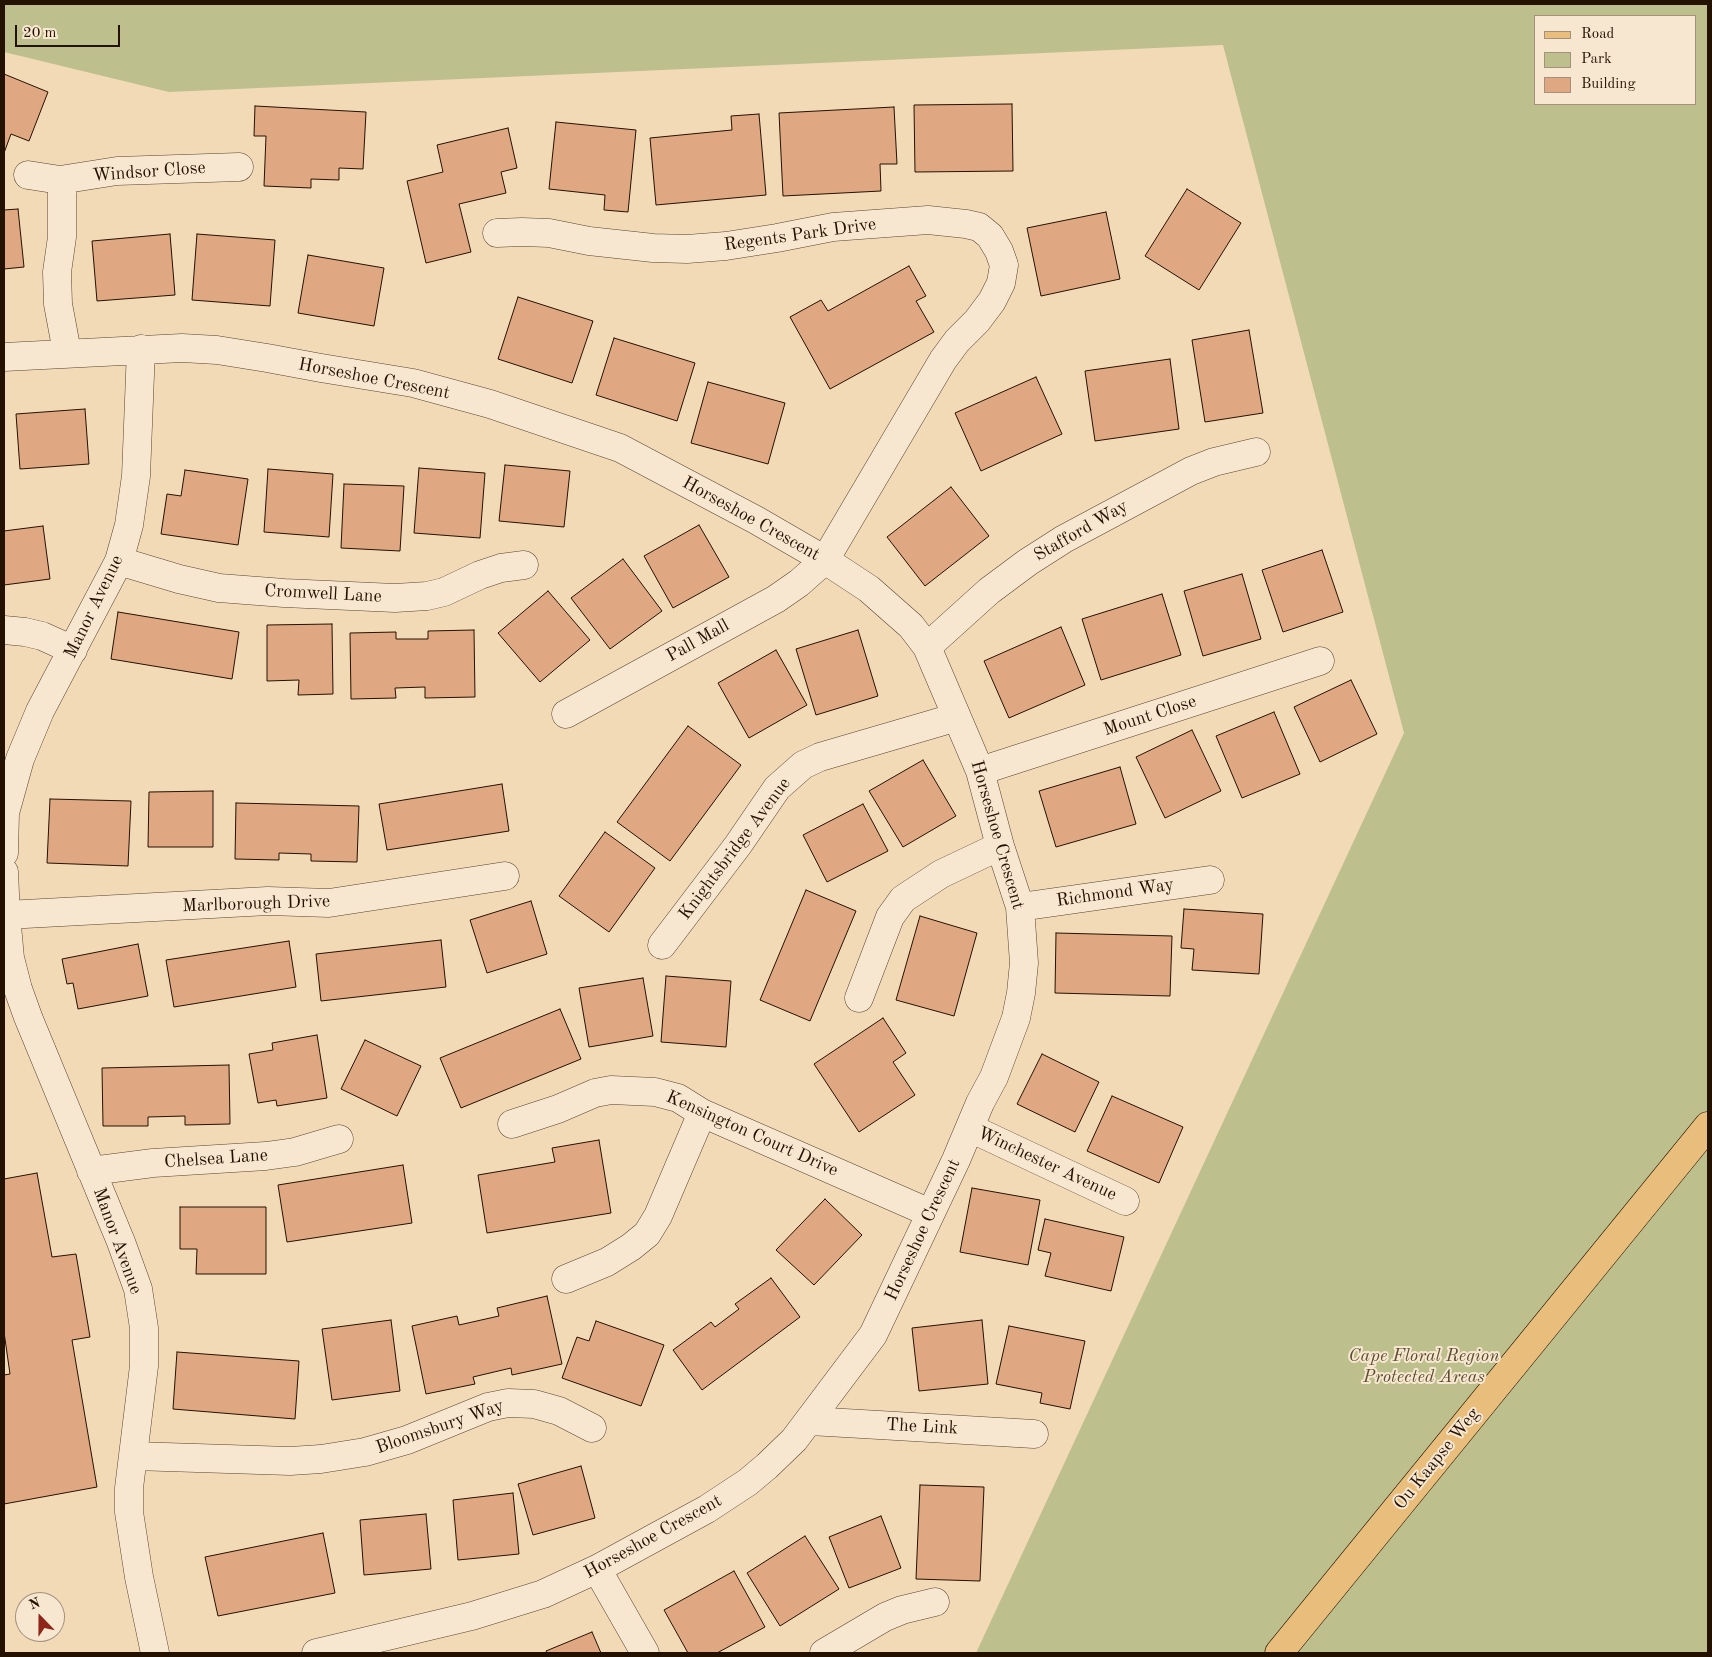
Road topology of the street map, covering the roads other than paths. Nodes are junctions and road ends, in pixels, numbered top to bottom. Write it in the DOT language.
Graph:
graph roads {
  1 [pos="239,167"];
  2 [pos="28,175"];
  3 [pos="60,180"];
  4 [pos="497,234"];
  5 [pos="141,349"];
  6 [pos="68,352"];
  7 [pos="4,357"];
  8 [pos="1256,452"];
  9 [pos="824,560"];
  10 [pos="119,561"];
  11 [pos="524,565"];
  12 [pos="4,630"];
  13 [pos="927,648"];
  14 [pos="73,650"];
  15 [pos="1320,661"];
  16 [pos="566,714"];
  17 [pos="957,717"];
  18 [pos="980,771"];
  19 [pos="4,813"];
  20 [pos="1000,846"];
  21 [pos="4,853"];
  22 [pos="4,872"];
  23 [pos="505,876"];
  24 [pos="1210,880"];
  25 [pos="1020,907"];
  26 [pos="6,915"];
  27 [pos="662,945"];
  28 [pos="11,990"];
  29 [pos="859,998"];
  30 [pos="702,1113"];
  31 [pos="512,1124"];
  32 [pos="1708,1126"];
  33 [pos="970,1128"];
  34 [pos="339,1139"];
  35 [pos="91,1171"];
  36 [pos="1125,1201"];
  37 [pos="930,1213"];
  38 [pos="566,1279"];
  39 [pos="810,1421"];
  40 [pos="592,1428"];
  41 [pos="1034,1434"];
  42 [pos="134,1456"];
  43 [pos="597,1570"];
  44 [pos="935,1602"];
  45 [pos="155,1653"];
  46 [pos="323,1653"];
  47 [pos="645,1653"];
  48 [pos="824,1653"];
  49 [pos="1279,1653"];
  1 -- 3 [label="street, Windsor Close"];
  2 -- 3 [label="street, Windsor Close"];
  3 -- 6 [label="street"];
  4 -- 9 [label="street, Regents Park Drive"];
  5 -- 6 [label="street, Horseshoe Crescent"];
  5 -- 9 [label="street, Horseshoe Crescent"];
  5 -- 10 [label="street, Manor Avenue"];
  6 -- 7 [label="street, Horseshoe Crescent"];
  8 -- 13 [label="street, Stafford Way"];
  9 -- 13 [label="street, Horseshoe Crescent"];
  9 -- 16 [label="street, Pall Mall"];
  10 -- 11 [label="street, Cromwell Lane"];
  10 -- 14 [label="street, Manor Avenue"];
  12 -- 14 [label="street"];
  13 -- 17 [label="street, Horseshoe Crescent"];
  14 -- 19 [label="street, Manor Avenue"];
  15 -- 18 [label="street, Mount Close"];
  17 -- 18 [label="street, Horseshoe Crescent"];
  17 -- 27 [label="street, Knightsbridge Avenue"];
  18 -- 20 [label="street, Horseshoe Crescent"];
  19 -- 21 [label="street, Manor Avenue"];
  20 -- 25 [label="street, Horseshoe Crescent"];
  20 -- 29 [label="street"];
  22 -- 26 [label="street, Manor Avenue"];
  23 -- 26 [label="street, Marlborough Drive"];
  24 -- 25 [label="street, Richmond Way"];
  25 -- 33 [label="street, Horseshoe Crescent"];
  26 -- 28 [label="street, Manor Avenue"];
  28 -- 35 [label="street, Manor Avenue"];
  30 -- 31 [label="street, Kensington Court Drive"];
  30 -- 37 [label="street, Kensington Court Drive"];
  30 -- 38 [label="street"];
  32 -- 49 [label="main road, Ou Kaapse Weg"];
  33 -- 36 [label="street, Winchester Avenue"];
  33 -- 37 [label="street, Horseshoe Crescent"];
  34 -- 35 [label="street, Chelsea Lane"];
  35 -- 42 [label="street, Manor Avenue"];
  37 -- 39 [label="street, Horseshoe Crescent"];
  39 -- 41 [label="street, The Link"];
  39 -- 43 [label="street, Horseshoe Crescent"];
  40 -- 42 [label="street, Bloomsbury Way"];
  42 -- 45 [label="street, Manor Avenue"];
  43 -- 46 [label="street, Horseshoe Crescent"];
  43 -- 47 [label="street"];
  44 -- 48 [label="street"];
}
